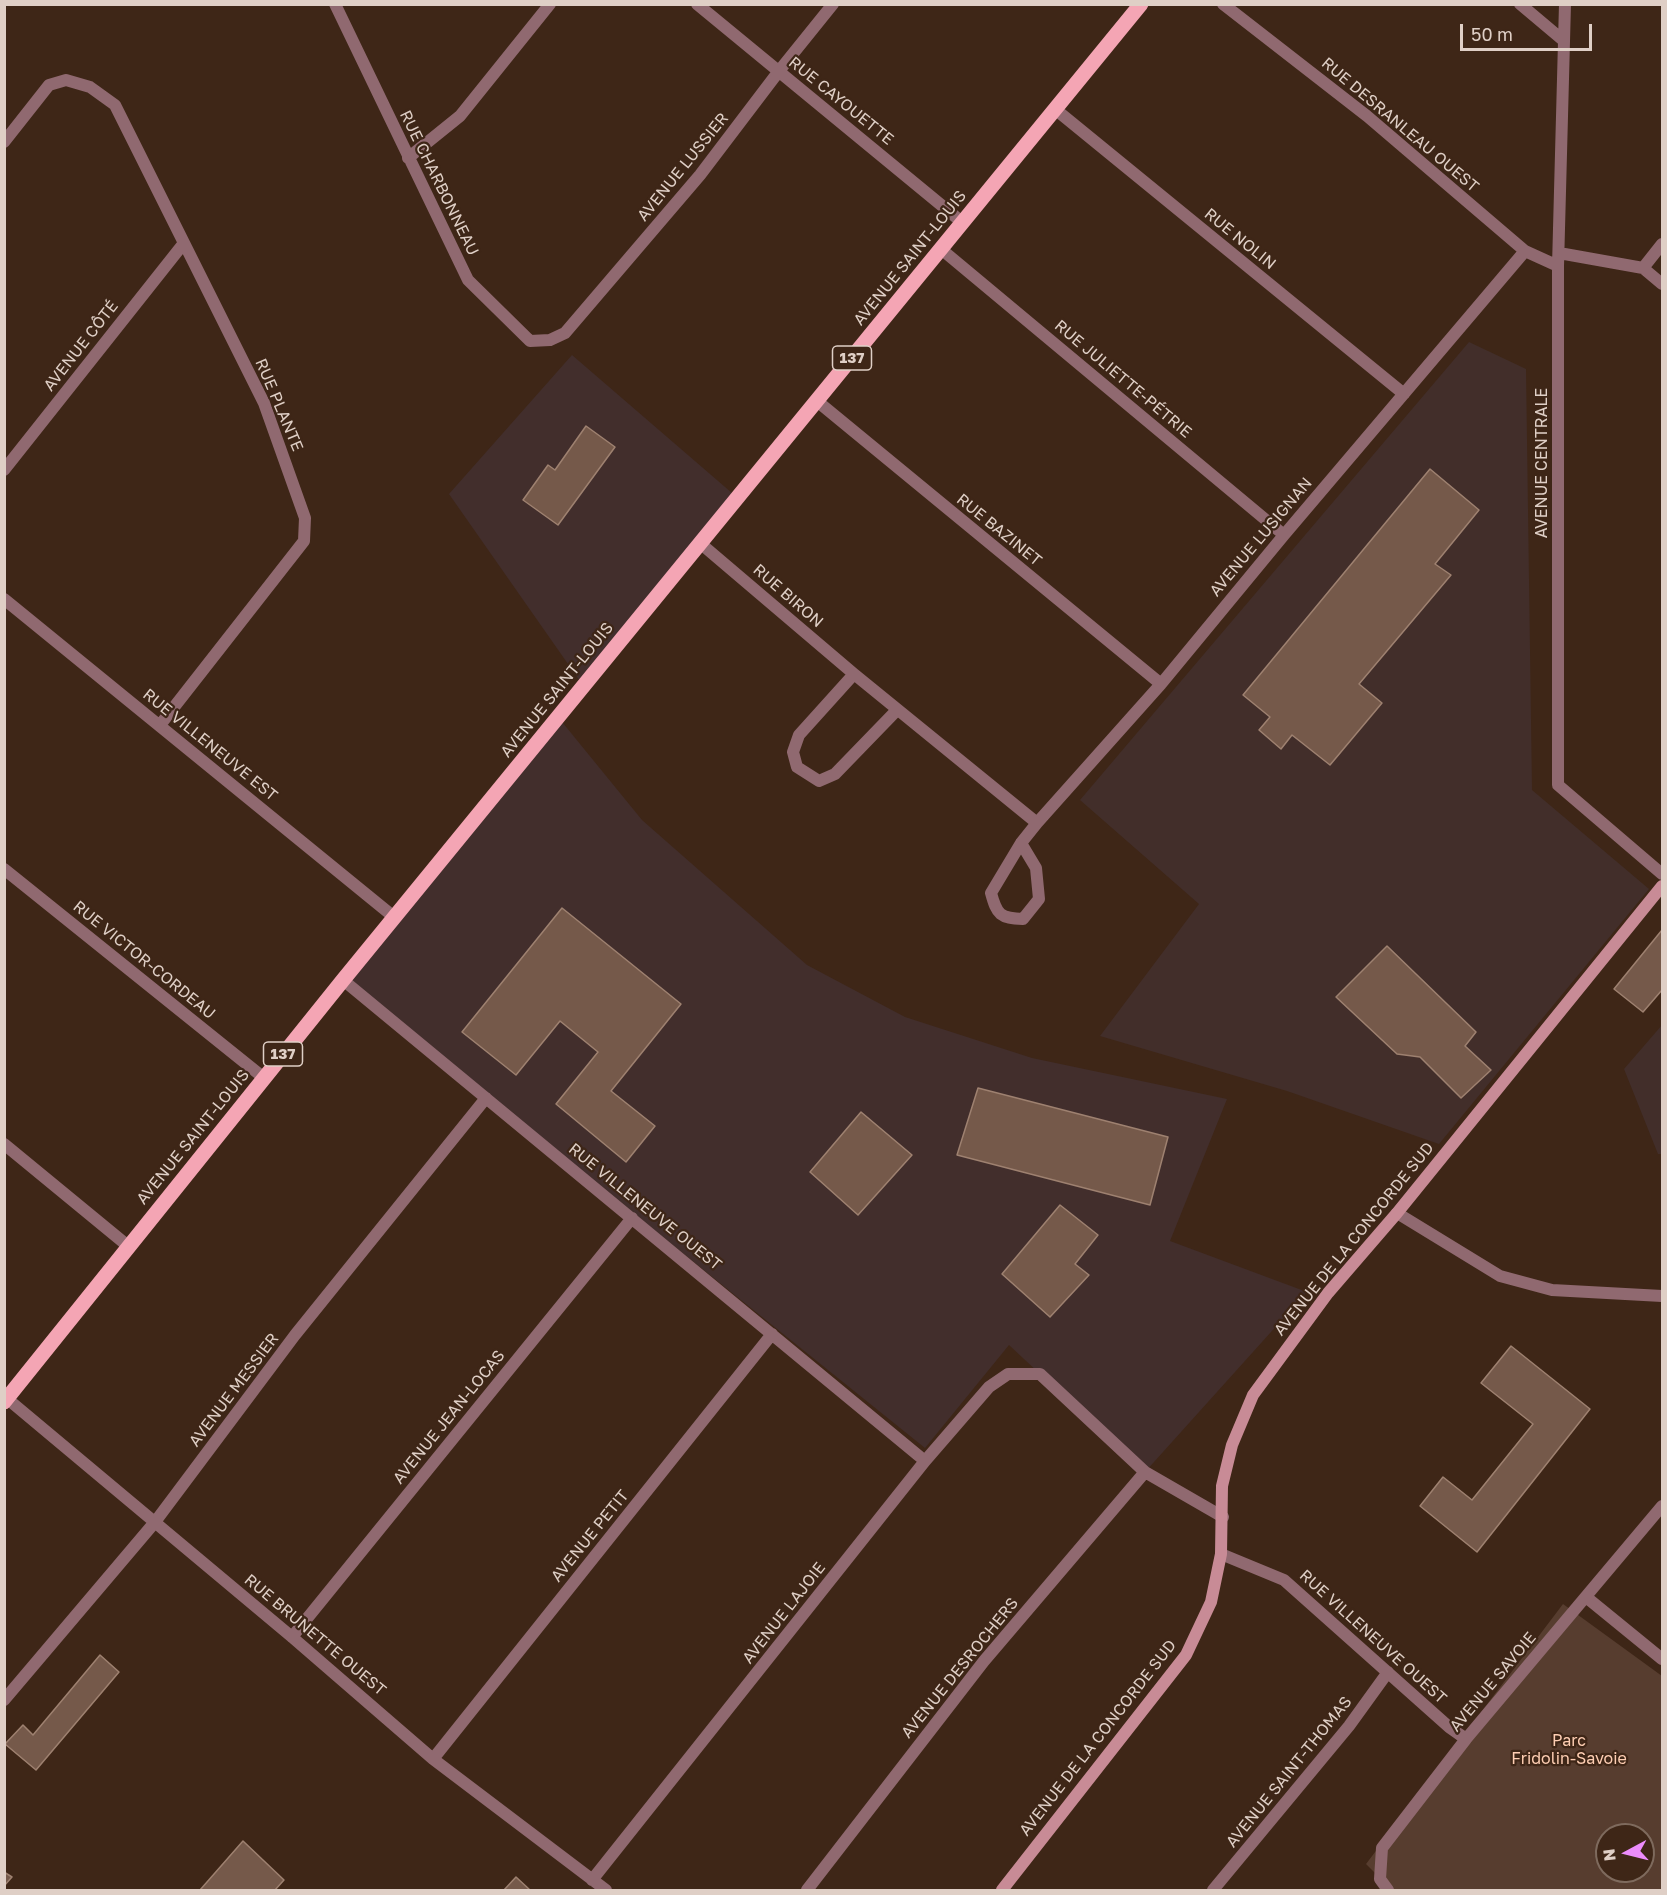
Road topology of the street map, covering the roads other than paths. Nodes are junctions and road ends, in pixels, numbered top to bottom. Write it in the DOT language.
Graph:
graph roads {
  1 [pos="335,4"];
  2 [pos="550,4"];
  3 [pos="697,4"];
  4 [pos="833,4"];
  5 [pos="1141,4"];
  6 [pos="1223,4"];
  7 [pos="1520,4"];
  8 [pos="1565,4"];
  9 [pos="1564,41"];
  10 [pos="778,71"];
  11 [pos="1055,109"];
  12 [pos="4,142"];
  13 [pos="408,158"];
  14 [pos="963,223"];
  15 [pos="184,243"];
  16 [pos="1662,244"];
  17 [pos="941,249"];
  18 [pos="1525,251"];
  19 [pos="1558,260"];
  20 [pos="1643,268"];
  21 [pos="1662,284"];
  22 [pos="550,340"];
  23 [pos="1404,394"];
  24 [pos="817,401"];
  25 [pos="4,470"];
  26 [pos="1284,535"];
  27 [pos="700,543"];
  28 [pos="4,599"];
  29 [pos="854,674"];
  30 [pos="1161,684"];
  31 [pos="897,710"];
  32 [pos="160,725"];
  33 [pos="1037,823"];
  34 [pos="1021,843"];
  35 [pos="4,869"];
  36 [pos="1662,874"];
  37 [pos="1662,886"];
  38 [pos="394,917"];
  39 [pos="343,980"];
  40 [pos="264,1078"];
  41 [pos="486,1098"];
  42 [pos="4,1144"];
  43 [pos="1397,1213"];
  44 [pos="632,1218"];
  45 [pos="128,1246"];
  46 [pos="1662,1296"];
  47 [pos="772,1334"];
  48 [pos="5,1398"];
  49 [pos="925,1461"];
  50 [pos="1144,1472"];
  51 [pos="1662,1506"];
  52 [pos="1223,1517"];
  53 [pos="155,1522"];
  54 [pos="1221,1554"];
  55 [pos="1586,1597"];
  56 [pos="292,1637"];
  57 [pos="1662,1659"];
  58 [pos="1388,1672"];
  59 [pos="4,1700"];
  60 [pos="1466,1739"];
  61 [pos="433,1759"];
  62 [pos="592,1880"];
  63 [pos="606,1890"];
  64 [pos="807,1890"];
  65 [pos="1002,1890"];
  66 [pos="1214,1890"];
  67 [pos="1388,1890"];
  1 -- 13 [label="street, RUE CHARBONNEAU"];
  2 -- 13 [label="street"];
  3 -- 10 [label="street, RUE CAYOUETTE"];
  4 -- 10 [label="street, AVENUE LUSSIER"];
  5 -- 11 [label="main road, AVENUE SAINT-LOUIS / 137"];
  6 -- 18 [label="street, RUE DESRANLEAU OUEST"];
  7 -- 9 [label="street"];
  8 -- 9 [label="street, AVENUE CENTRALE"];
  9 -- 19 [label="street, AVENUE CENTRALE"];
  10 -- 14 [label="street, RUE CAYOUETTE"];
  10 -- 22 [label="street, AVENUE LUSSIER"];
  11 -- 14 [label="main road, AVENUE SAINT-LOUIS / 137"];
  11 -- 23 [label="street, RUE NOLIN"];
  12 -- 15 [label="street, RUE PLANTE"];
  13 -- 22 [label="street, RUE CHARBONNEAU"];
  14 -- 17 [label="main road, AVENUE SAINT-LOUIS / 137"];
  15 -- 25 [label="street, AVENUE CÔTÉ"];
  15 -- 32 [label="street, RUE PLANTE"];
  16 -- 20 [label="street"];
  17 -- 24 [label="main road, AVENUE SAINT-LOUIS / 137"];
  17 -- 26 [label="street, RUE JULIETTE-PÉTRIE"];
  18 -- 19 [label="street, RUE DESRANLEAU OUEST"];
  18 -- 23 [label="street, AVENUE LUSIGNAN"];
  19 -- 20 [label="street, RUE DESRANLEAU OUEST"];
  19 -- 36 [label="street, AVENUE CENTRALE"];
  20 -- 21 [label="street"];
  23 -- 26 [label="street, AVENUE LUSIGNAN"];
  24 -- 27 [label="main road, AVENUE SAINT-LOUIS / 137"];
  24 -- 30 [label="street, RUE BAZINET"];
  26 -- 30 [label="street, AVENUE LUSIGNAN"];
  27 -- 29 [label="street, RUE BIRON"];
  27 -- 38 [label="main road, AVENUE SAINT-LOUIS / 137"];
  28 -- 32 [label="street, RUE VILLENEUVE EST"];
  29 -- 31 [label="street, RUE BIRON"];
  29 -- 31 [label="street"];
  30 -- 33 [label="street, AVENUE LUSIGNAN"];
  31 -- 33 [label="street, RUE BIRON"];
  32 -- 38 [label="street, RUE VILLENEUVE EST"];
  33 -- 34 [label="street, AVENUE LUSIGNAN"];
  34 -- 34 [label="street, AVENUE LUSIGNAN"];
  35 -- 40 [label="street, RUE VICTOR-CORDEAU"];
  37 -- 43 [label="street, AVENUE DE LA CONCORDE SUD"];
  38 -- 39 [label="main road, AVENUE SAINT-LOUIS / 137"];
  39 -- 40 [label="main road, AVENUE SAINT-LOUIS / 137"];
  39 -- 41 [label="street, RUE VILLENEUVE OUEST"];
  40 -- 45 [label="main road, AVENUE SAINT-LOUIS / 137"];
  41 -- 44 [label="street, RUE VILLENEUVE OUEST"];
  41 -- 53 [label="street, AVENUE MESSIER"];
  42 -- 45 [label="street"];
  43 -- 46 [label="street"];
  43 -- 52 [label="street, AVENUE DE LA CONCORDE SUD"];
  44 -- 47 [label="street, RUE VILLENEUVE OUEST"];
  44 -- 56 [label="street, AVENUE JEAN-LOCAS"];
  45 -- 48 [label="main road, AVENUE SAINT-LOUIS / 137"];
  47 -- 49 [label="street, RUE VILLENEUVE OUEST"];
  47 -- 61 [label="street, AVENUE PETIT"];
  48 -- 53 [label="street, RUE BRUNETTE OUEST"];
  49 -- 50 [label="street, AVENUE LAJOIE"];
  49 -- 62 [label="street, AVENUE LAJOIE"];
  50 -- 52 [label="street"];
  50 -- 64 [label="street, AVENUE DESROCHERS"];
  51 -- 55 [label="street, AVENUE SAVOIE"];
  52 -- 54 [label="street, AVENUE DE LA CONCORDE SUD"];
  53 -- 56 [label="street, RUE BRUNETTE OUEST"];
  53 -- 59 [label="street, AVENUE MESSIER"];
  54 -- 58 [label="street, RUE VILLENEUVE OUEST"];
  54 -- 65 [label="street, AVENUE DE LA CONCORDE SUD"];
  55 -- 57 [label="street"];
  55 -- 60 [label="street, AVENUE SAVOIE"];
  56 -- 61 [label="street, RUE BRUNETTE OUEST"];
  58 -- 60 [label="street, RUE VILLENEUVE OUEST"];
  58 -- 66 [label="street, AVENUE SAINT-THOMAS"];
  60 -- 67 [label="street, AVENUE SAVOIE"];
  61 -- 62 [label="street, RUE BRUNETTE OUEST"];
  62 -- 63 [label="street, RUE BRUNETTE OUEST"];
}
